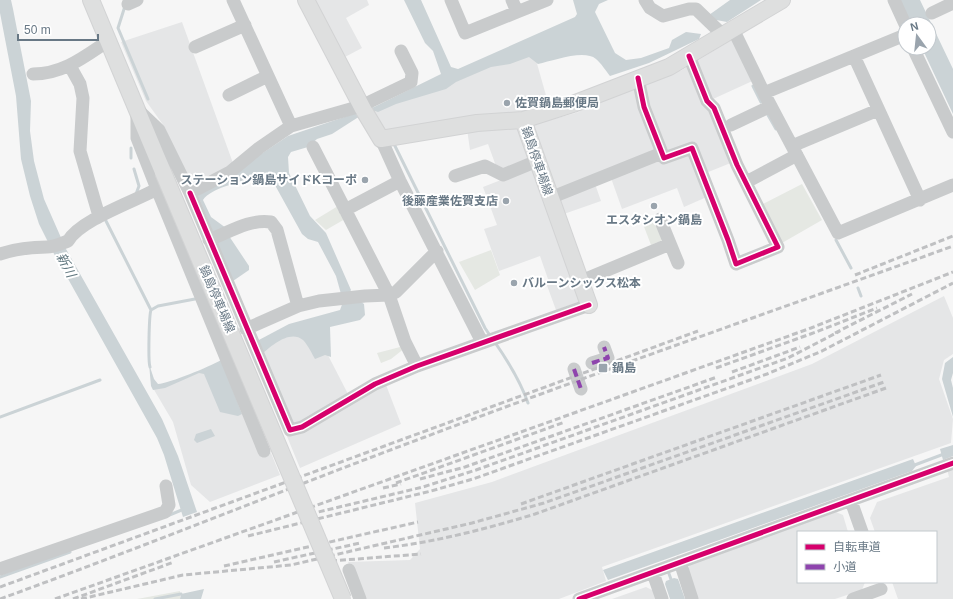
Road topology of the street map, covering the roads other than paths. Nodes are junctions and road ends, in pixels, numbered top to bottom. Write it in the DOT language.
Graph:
graph roads {
  1 [pos="91,0"];
  2 [pos="233,0"];
  3 [pos="306,0"];
  4 [pos="451,0"];
  5 [pos="546,0"];
  6 [pos="645,0"];
  7 [pos="782,0"];
  8 [pos="894,0"];
  9 [pos="953,3"];
  10 [pos="515,6"];
  11 [pos="932,13"];
  12 [pos="901,16"];
  13 [pos="245,24"];
  14 [pos="728,32"];
  15 [pos="897,38"];
  16 [pos="108,41"];
  17 [pos="195,47"];
  18 [pos="401,51"];
  19 [pos="689,56"];
  20 [pos="854,56"];
  21 [pos="917,56"];
  22 [pos="70,66"];
  23 [pos="33,74"];
  24 [pos="268,76"];
  25 [pos="638,78"];
  26 [pos="764,93"];
  27 [pos="229,95"];
  28 [pos="771,106"];
  29 [pos="137,109"];
  30 [pos="878,110"];
  31 [pos="364,111"];
  32 [pos="523,120"];
  33 [pos="731,125"];
  34 [pos="291,126"];
  35 [pos="953,132"];
  36 [pos="381,139"];
  37 [pos="313,148"];
  38 [pos="794,151"];
  39 [pos="662,153"];
  40 [pos="537,161"];
  41 [pos="455,176"];
  42 [pos="752,179"];
  43 [pos="400,181"];
  44 [pos="953,185"];
  45 [pos="156,189"];
  46 [pos="190,193"];
  47 [pos="550,198"];
  48 [pos="920,200"];
  49 [pos="345,210"];
  50 [pos="99,216"];
  51 [pos="660,219"];
  52 [pos="210,239"];
  53 [pos="670,244"];
  54 [pos="437,252"];
  55 [pos="0,254"];
  56 [pos="678,263"];
  57 [pos="581,281"];
  58 [pos="389,295"];
  59 [pos="589,305"];
  60 [pos="298,306"];
  61 [pos="246,329"];
  62 [pos="488,340"];
  63 [pos="604,347"];
  64 [pos="592,363"];
  65 [pos="417,366"];
  66 [pos="574,369"];
  67 [pos="581,389"];
  68 [pos="264,451"];
  69 [pos="953,463"];
  70 [pos="166,486"];
  71 [pos="851,501"];
  72 [pos="862,531"];
  73 [pos="677,564"];
  74 [pos="0,570"];
  75 [pos="348,570"];
  76 [pos="655,572"];
  77 [pos="882,590"];
  78 [pos="343,599"];
  79 [pos="360,599"];
  80 [pos="579,599"];
  81 [pos="662,599"];
  82 [pos="692,599"];
  83 [pos="852,599"];
  1 -- 16 [label="main road, 鍋島停車場線"];
  2 -- 13 [label="street"];
  3 -- 31 [label="main road"];
  4 -- 10 [label="street"];
  5 -- 10 [label="street"];
  6 -- 14 [label="street"];
  7 -- 14 [label="main road"];
  8 -- 12 [label="street"];
  9 -- 11 [label="street"];
  13 -- 17 [label="street"];
  13 -- 24 [label="street"];
  14 -- 19 [label="main road"];
  14 -- 26 [label="street"];
  15 -- 20 [label="street"];
  16 -- 22 [label="street"];
  16 -- 29 [label="main road, 鍋島停車場線"];
  18 -- 31 [label="street"];
  19 -- 25 [label="main road"];
  19 -- 39 [label="street"];
  20 -- 26 [label="street"];
  20 -- 30 [label="street"];
  21 -- 35 [label="street"];
  22 -- 23 [label="street"];
  22 -- 50 [label="street"];
  24 -- 27 [label="street"];
  24 -- 34 [label="street"];
  25 -- 32 [label="main road"];
  25 -- 39 [label="street"];
  26 -- 28 [label="street"];
  28 -- 33 [label="street"];
  28 -- 38 [label="street"];
  29 -- 45 [label="street"];
  29 -- 46 [label="street"];
  29 -- 78 [label="main road, 鍋島停車場線, bridge"];
  30 -- 38 [label="street"];
  30 -- 48 [label="street"];
  31 -- 34 [label="street"];
  31 -- 36 [label="main road"];
  32 -- 36 [label="main road, 鍋島停車場線"];
  32 -- 40 [label="main road, 鍋島停車場線"];
  34 -- 46 [label="street"];
  36 -- 43 [label="street"];
  37 -- 49 [label="street"];
  38 -- 42 [label="street"];
  38 -- 48 [label="street"];
  39 -- 47 [label="street"];
  40 -- 41 [label="street"];
  40 -- 47 [label="main road, 鍋島停車場線"];
  43 -- 49 [label="street"];
  43 -- 54 [label="street"];
  44 -- 48 [label="street"];
  45 -- 50 [label="street"];
  45 -- 68 [label="street"];
  46 -- 52 [label="street"];
  47 -- 57 [label="main road, 鍋島停車場線"];
  49 -- 58 [label="street"];
  50 -- 55 [label="street"];
  51 -- 53 [label="street"];
  52 -- 60 [label="street"];
  52 -- 61 [label="street"];
  53 -- 56 [label="street"];
  53 -- 57 [label="street"];
  54 -- 58 [label="street"];
  54 -- 62 [label="street"];
  57 -- 59 [label="main road, 鍋島停車場線"];
  58 -- 60 [label="street"];
  58 -- 65 [label="street"];
  59 -- 62 [label="street"];
  60 -- 61 [label="street"];
  61 -- 65 [label="street"];
  62 -- 65 [label="street"];
  63 -- 64 [label="street"];
  66 -- 67 [label="street"];
  69 -- 71 [label="street"];
  70 -- 74 [label="street"];
  71 -- 72 [label="street"];
  71 -- 73 [label="street"];
  73 -- 76 [label="street"];
  73 -- 82 [label="street"];
  75 -- 79 [label="street"];
  76 -- 80 [label="street"];
  76 -- 81 [label="street"];
  77 -- 83 [label="street"];
}
